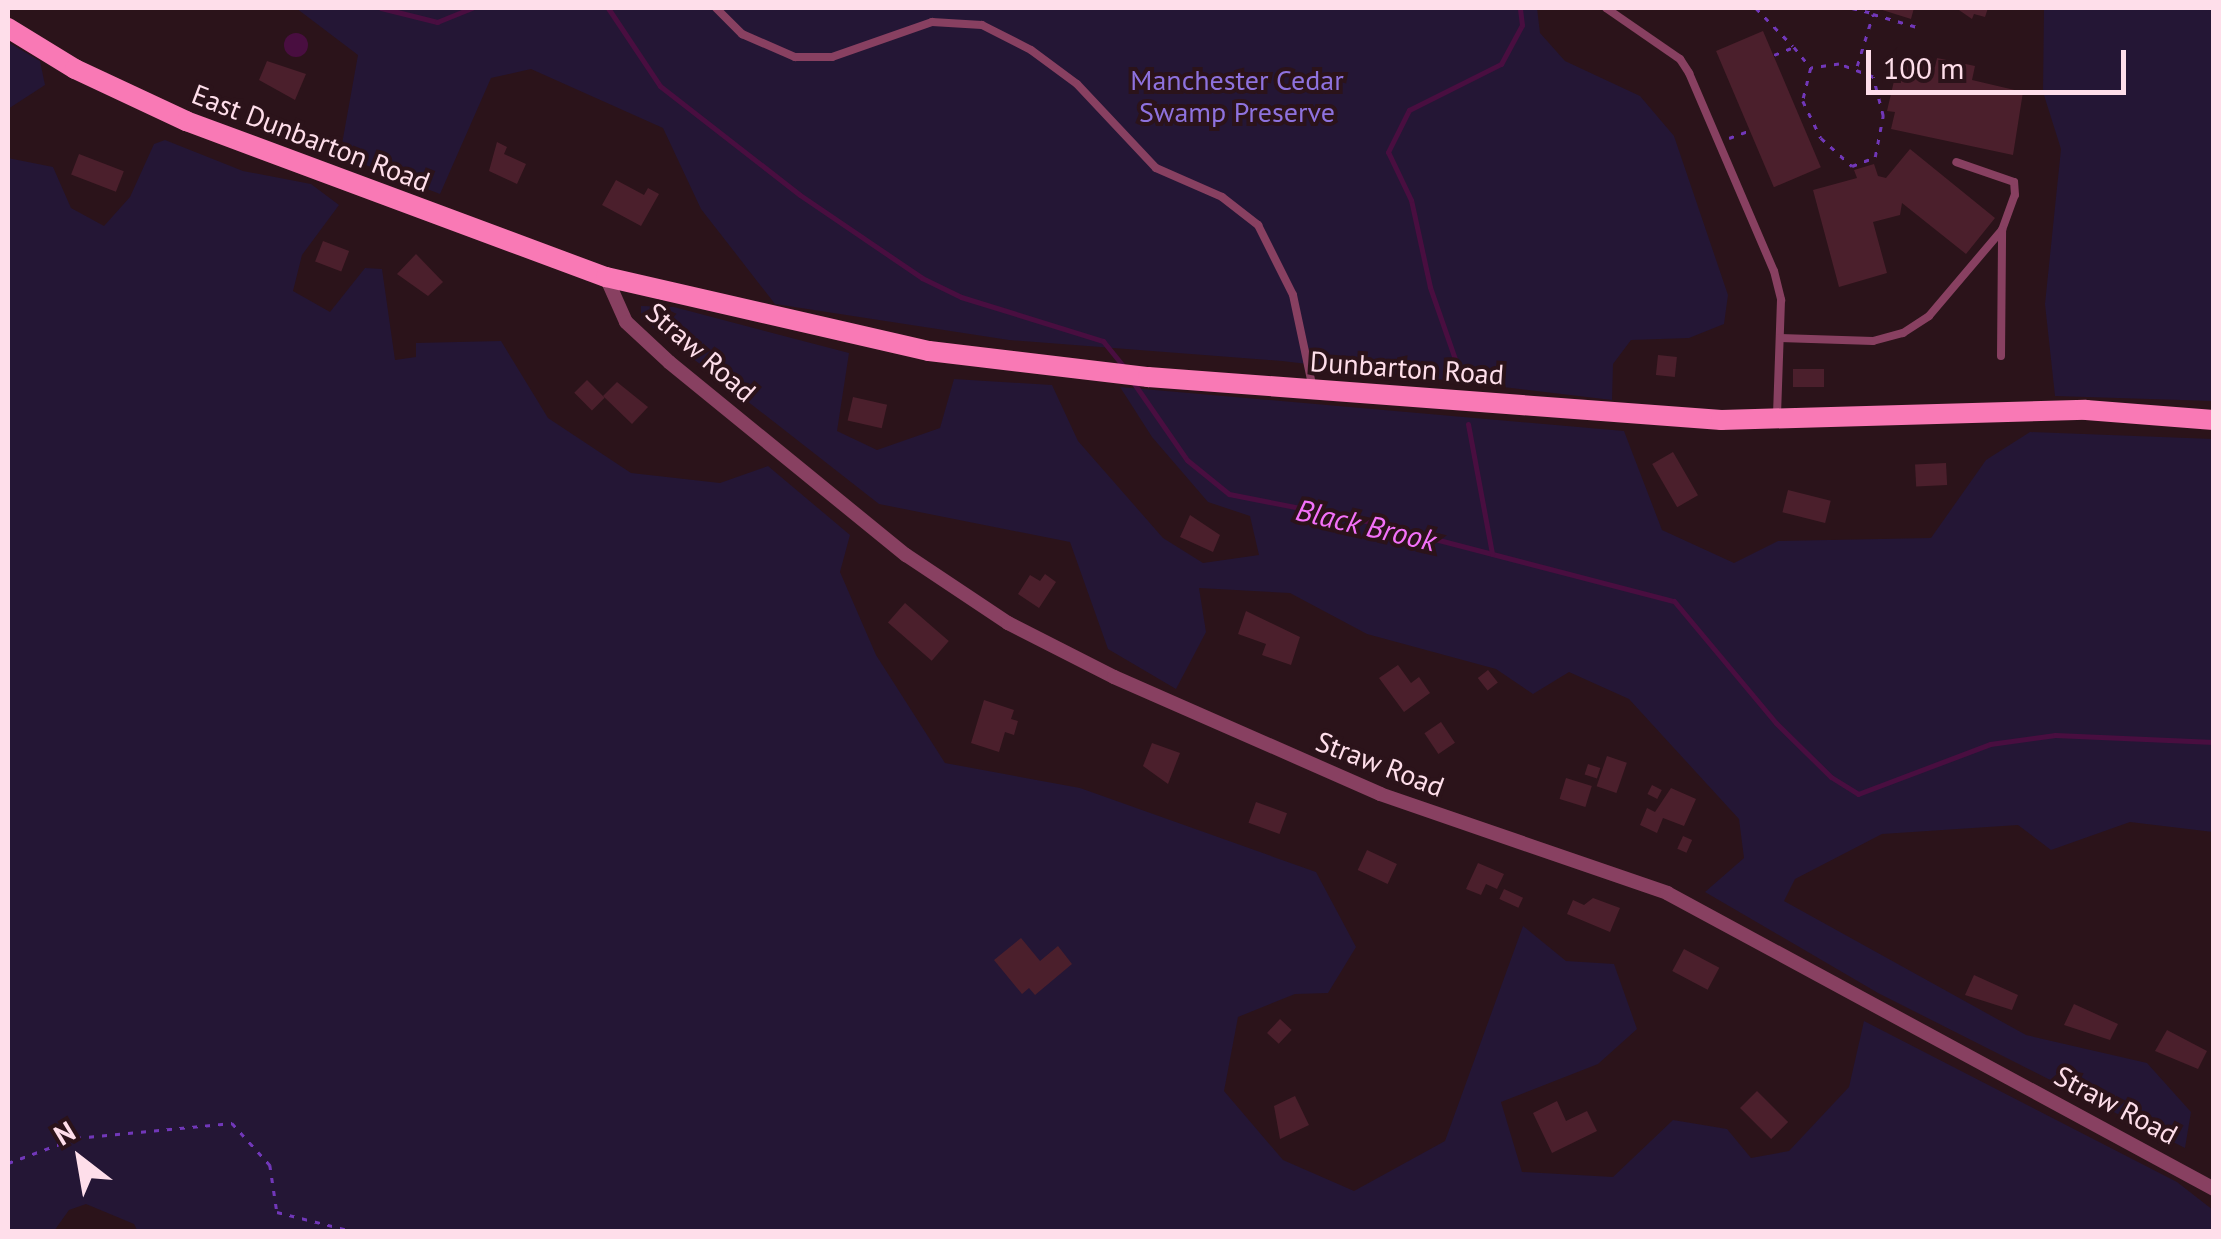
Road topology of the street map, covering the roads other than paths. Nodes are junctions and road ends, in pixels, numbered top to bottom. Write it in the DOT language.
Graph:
graph roads {
  1 [pos="716,8"];
  2 [pos="1606,8"];
  3 [pos="8,28"];
  4 [pos="1956,162"];
  5 [pos="2002,230"];
  6 [pos="606,276"];
  7 [pos="1780,338"];
  8 [pos="2001,356"];
  9 [pos="1313,389"];
  10 [pos="2214,420"];
  11 [pos="1777,421"];
  12 [pos="2214,1189"];
  1 -- 9 [label="lane"];
  2 -- 7 [label="lane"];
  3 -- 6 [label="street, East Dunbarton Road"];
  4 -- 5 [label="lane"];
  5 -- 7 [label="lane"];
  5 -- 8 [label="lane"];
  6 -- 9 [label="street, Dunbarton Road"];
  6 -- 12 [label="street, Straw Road"];
  7 -- 11 [label="lane"];
  9 -- 11 [label="street, Dunbarton Road"];
  10 -- 11 [label="street, Dunbarton Road"];
}
